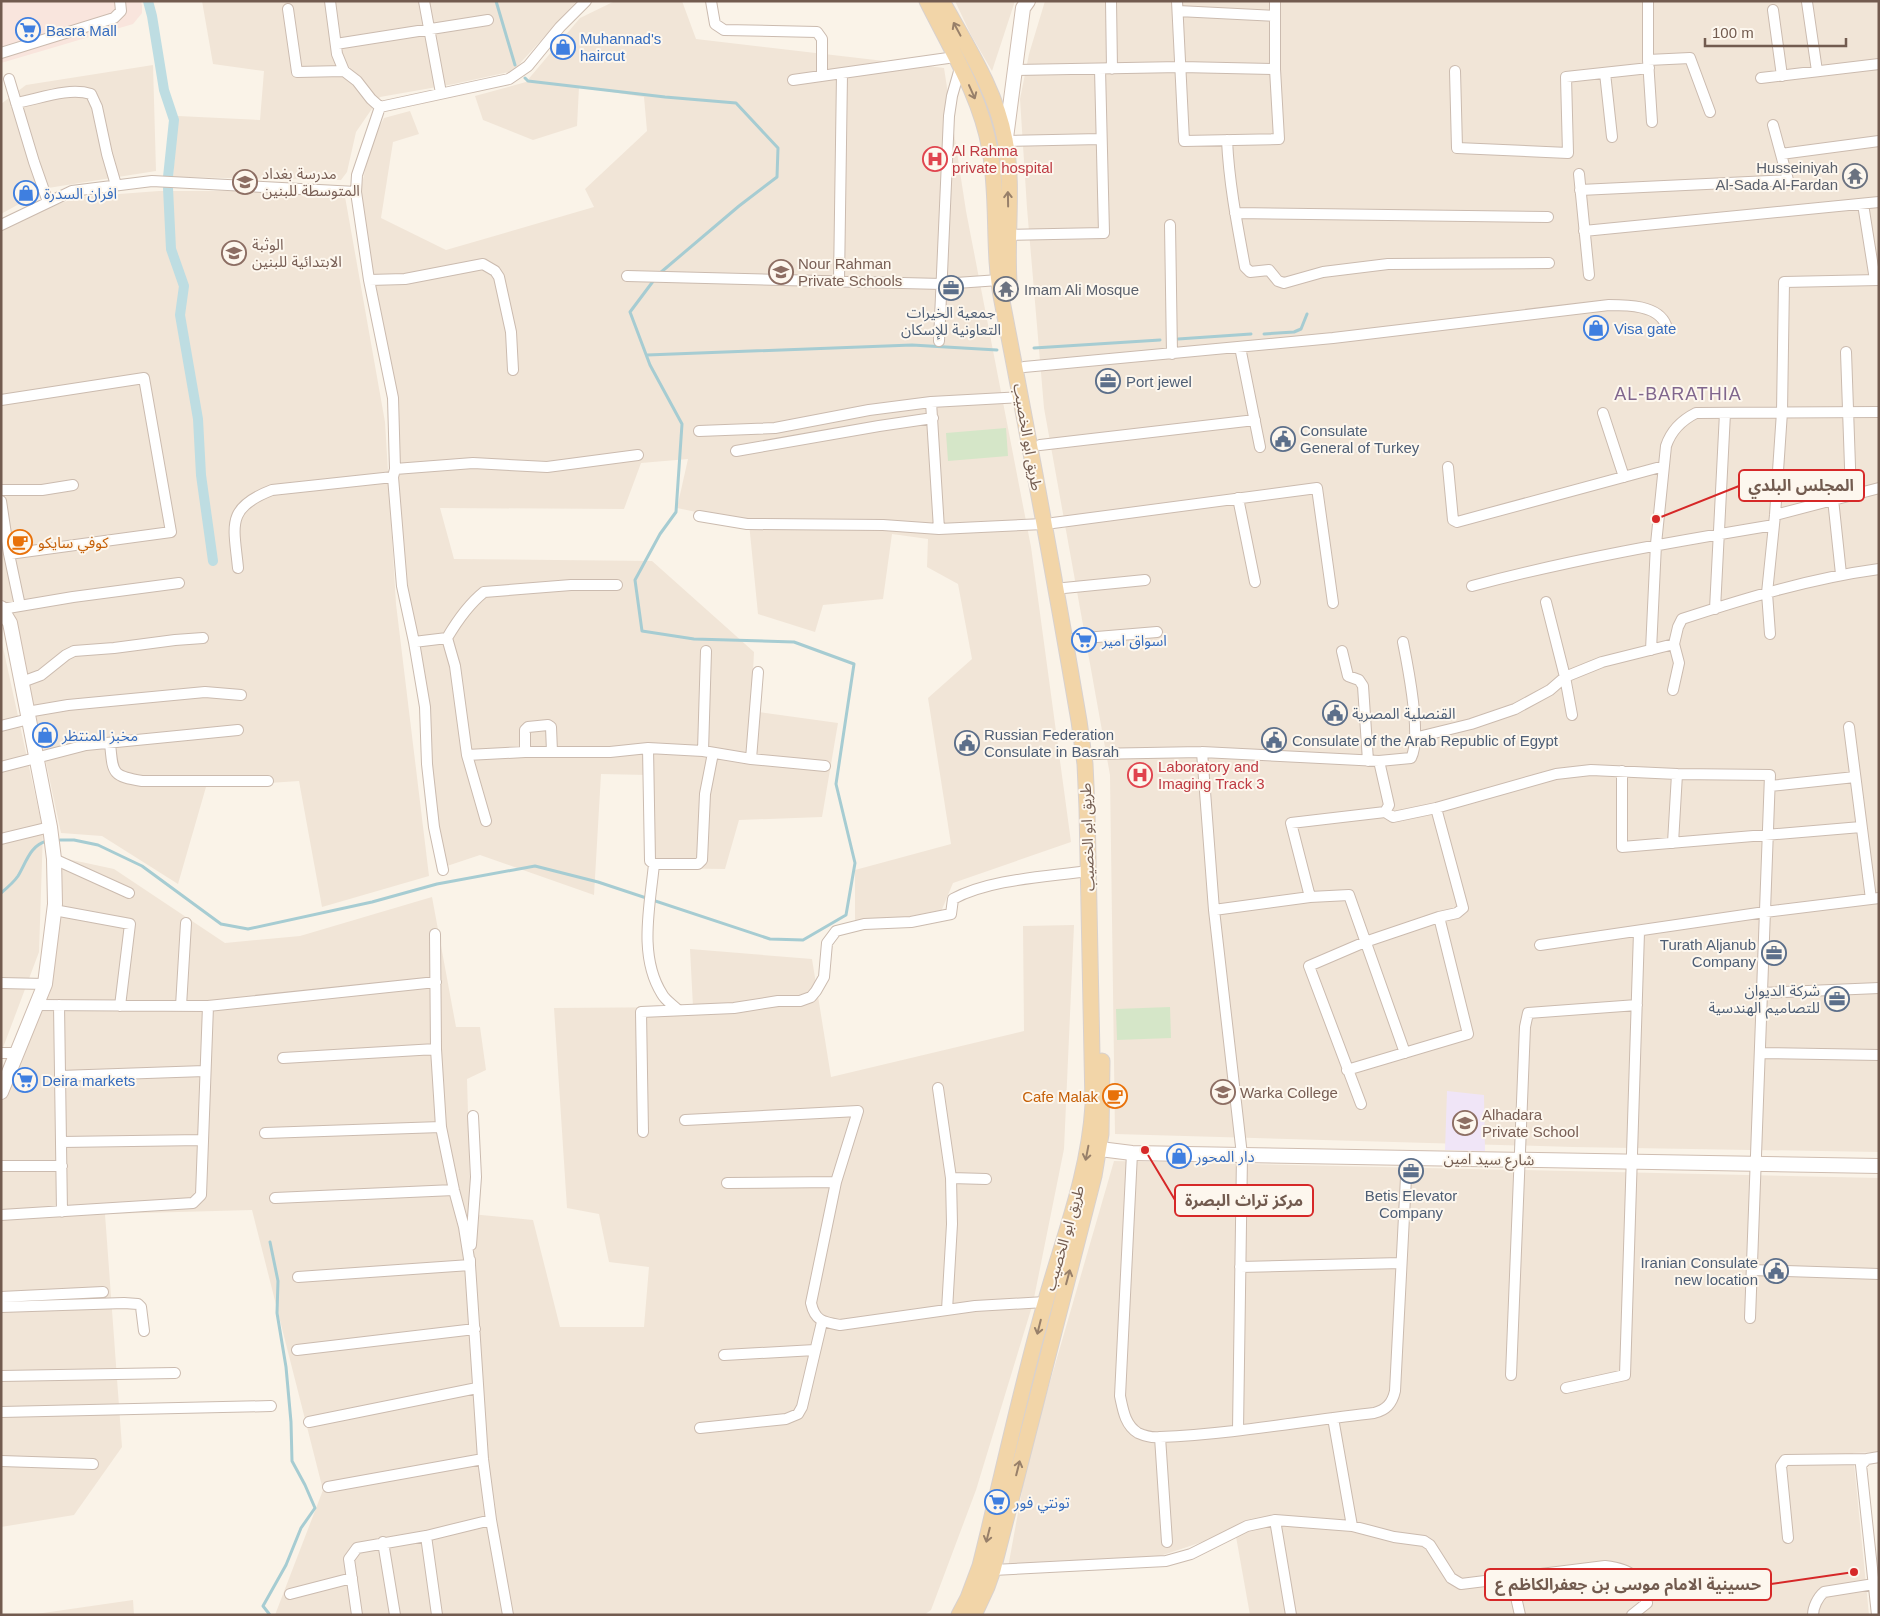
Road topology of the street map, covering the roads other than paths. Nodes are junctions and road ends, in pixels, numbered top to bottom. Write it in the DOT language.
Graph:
graph roads {
  1 [pos="120,1"];
  2 [pos="330,1"];
  3 [pos="424,1"];
  4 [pos="711,1"];
  5 [pos="927,1"];
  6 [pos="942,1"];
  7 [pos="1111,1"];
  8 [pos="1275,1"];
  9 [pos="1648,1"];
  10 [pos="585,2"];
  11 [pos="1807,2"];
  12 [pos="1025,4"];
  13 [pos="1178,6"];
  14 [pos="288,9"];
  15 [pos="1773,10"];
  16 [pos="1275,16"];
  17 [pos="488,20"];
  18 [pos="429,29"];
  19 [pos="336,44"];
  20 [pos="1,53"];
  21 [pos="958,62"];
  22 [pos="1649,64"];
  23 [pos="1879,64"];
  24 [pos="1181,67"];
  25 [pos="1100,69"];
  26 [pos="1112,69"];
  27 [pos="1275,69"];
  28 [pos="1014,70"];
  29 [pos="344,71"];
  30 [pos="1455,71"];
  31 [pos="1817,71"];
  32 [pos="1605,73"];
  33 [pos="842,74"];
  34 [pos="822,76"];
  35 [pos="1782,76"];
  36 [pos="1761,78"];
  37 [pos="9,79"];
  38 [pos="793,80"];
  39 [pos="441,93"];
  40 [pos="16,103"];
  41 [pos="380,107"];
  42 [pos="1710,112"];
  43 [pos="1652,122"];
  44 [pos="1773,125"];
  45 [pos="1612,137"];
  46 [pos="1102,138"];
  47 [pos="1227,140"];
  48 [pos="1006,141"];
  49 [pos="1879,141"];
  50 [pos="1781,154"];
  51 [pos="1579,174"];
  52 [pos="116,185"];
  53 [pos="1580,190"];
  54 [pos="356,192"];
  55 [pos="48,202"];
  56 [pos="1879,202"];
  57 [pos="1864,204"];
  58 [pos="1235,213"];
  59 [pos="1548,216"];
  60 [pos="1,225"];
  61 [pos="1170,226"];
  62 [pos="1584,231"];
  63 [pos="1003,235"];
  64 [pos="1548,263"];
  65 [pos="1589,275"];
  66 [pos="627,276"];
  67 [pos="369,280"];
  68 [pos="999,280"];
  69 [pos="1877,280"];
  70 [pos="839,281"];
  71 [pos="942,284"];
  72 [pos="1666,325"];
  73 [pos="939,341"];
  74 [pos="1240,347"];
  75 [pos="1846,352"];
  76 [pos="1172,354"];
  77 [pos="1024,366"];
  78 [pos="514,370"];
  79 [pos="1021,397"];
  80 [pos="1,400"];
  81 [pos="932,402"];
  82 [pos="1782,412"];
  83 [pos="1848,412"];
  84 [pos="1879,412"];
  85 [pos="1603,413"];
  86 [pos="1725,413"];
  87 [pos="933,418"];
  88 [pos="1255,420"];
  89 [pos="699,431"];
  90 [pos="1040,444"];
  91 [pos="1260,447"];
  92 [pos="736,451"];
  93 [pos="638,455"];
  94 [pos="1664,466"];
  95 [pos="1448,467"];
  96 [pos="394,473"];
  97 [pos="1624,477"];
  98 [pos="73,485"];
  99 [pos="1879,488"];
  100 [pos="1,490"];
  101 [pos="1851,495"];
  102 [pos="1238,498"];
  103 [pos="1833,499"];
  104 [pos="1,501"];
  105 [pos="699,516"];
  106 [pos="1775,520"];
  107 [pos="1049,523"];
  108 [pos="939,529"];
  109 [pos="1719,534"];
  110 [pos="1656,544"];
  111 [pos="9,554"];
  112 [pos="238,568"];
  113 [pos="1879,569"];
  114 [pos="1841,574"];
  115 [pos="1145,580"];
  116 [pos="1255,582"];
  117 [pos="179,583"];
  118 [pos="616,585"];
  119 [pos="1472,586"];
  120 [pos="1064,588"];
  121 [pos="1767,593"];
  122 [pos="1546,602"];
  123 [pos="1333,603"];
  124 [pos="20,606"];
  125 [pos="2,609"];
  126 [pos="1715,609"];
  127 [pos="1157,632"];
  128 [pos="1770,634"];
  129 [pos="203,638"];
  130 [pos="448,638"];
  131 [pos="1073,639"];
  132 [pos="414,642"];
  133 [pos="1403,642"];
  134 [pos="1674,644"];
  135 [pos="1651,650"];
  136 [pos="706,651"];
  137 [pos="1342,651"];
  138 [pos="758,672"];
  139 [pos="1565,678"];
  140 [pos="22,682"];
  141 [pos="1673,690"];
  142 [pos="241,695"];
  143 [pos="28,715"];
  144 [pos="1572,715"];
  145 [pos="1,726"];
  146 [pos="1849,727"];
  147 [pos="238,730"];
  148 [pos="1414,738"];
  149 [pos="110,743"];
  150 [pos="648,748"];
  151 [pos="525,752"];
  152 [pos="552,752"];
  153 [pos="708,752"];
  154 [pos="1202,752"];
  155 [pos="1092,754"];
  156 [pos="467,755"];
  157 [pos="37,757"];
  158 [pos="751,759"];
  159 [pos="1373,761"];
  160 [pos="1,766"];
  161 [pos="825,766"];
  162 [pos="1622,771"];
  163 [pos="1677,774"];
  164 [pos="1855,777"];
  165 [pos="268,781"];
  166 [pos="1770,786"];
  167 [pos="1436,808"];
  168 [pos="1385,812"];
  169 [pos="486,821"];
  170 [pos="50,827"];
  171 [pos="1862,827"];
  172 [pos="1768,834"];
  173 [pos="1,839"];
  174 [pos="1673,843"];
  175 [pos="54,859"];
  176 [pos="654,864"];
  177 [pos="443,870"];
  178 [pos="1088,871"];
  179 [pos="129,893"];
  180 [pos="1310,898"];
  181 [pos="1875,898"];
  182 [pos="54,910"];
  183 [pos="1214,910"];
  184 [pos="1765,912"];
  185 [pos="1439,917"];
  186 [pos="186,923"];
  187 [pos="1639,932"];
  188 [pos="435,934"];
  189 [pos="1094,934"];
  190 [pos="1365,942"];
  191 [pos="1540,945"];
  192 [pos="436,982"];
  193 [pos="1,983"];
  194 [pos="45,984"];
  195 [pos="1879,988"];
  196 [pos="1762,993"];
  197 [pos="36,1005"];
  198 [pos="59,1005"];
  199 [pos="1637,1005"];
  200 [pos="120,1006"];
  201 [pos="181,1006"];
  202 [pos="208,1006"];
  203 [pos="678,1010"];
  204 [pos="436,1049"];
  205 [pos="1,1053"];
  206 [pos="18,1053"];
  207 [pos="1405,1053"];
  208 [pos="1760,1053"];
  209 [pos="1879,1055"];
  210 [pos="283,1058"];
  211 [pos="1347,1070"];
  212 [pos="205,1072"];
  213 [pos="60,1076"];
  214 [pos="938,1088"];
  215 [pos="1,1092"];
  216 [pos="1361,1104"];
  217 [pos="473,1116"];
  218 [pos="685,1120"];
  219 [pos="441,1127"];
  220 [pos="643,1132"];
  221 [pos="265,1133"];
  222 [pos="202,1140"];
  223 [pos="61,1142"];
  224 [pos="1100,1149"];
  225 [pos="1132,1153"];
  226 [pos="1242,1155"];
  227 [pos="1407,1158"];
  228 [pos="1519,1159"];
  229 [pos="1632,1162"];
  230 [pos="1756,1164"];
  231 [pos="1,1166"];
  232 [pos="62,1166"];
  233 [pos="1879,1166"];
  234 [pos="951,1178"];
  235 [pos="986,1178"];
  236 [pos="836,1182"];
  237 [pos="727,1183"];
  238 [pos="454,1190"];
  239 [pos="275,1198"];
  240 [pos="62,1212"];
  241 [pos="1,1215"];
  242 [pos="1400,1263"];
  243 [pos="470,1265"];
  244 [pos="1240,1267"];
  245 [pos="1752,1270"];
  246 [pos="1879,1274"];
  247 [pos="298,1277"];
  248 [pos="103,1292"];
  249 [pos="1,1297"];
  250 [pos="1045,1302"];
  251 [pos="1,1307"];
  252 [pos="947,1310"];
  253 [pos="1750,1318"];
  254 [pos="822,1322"];
  255 [pos="475,1329"];
  256 [pos="144,1331"];
  257 [pos="297,1350"];
  258 [pos="815,1350"];
  259 [pos="724,1355"];
  260 [pos="1035,1372"];
  261 [pos="175,1373"];
  262 [pos="1,1376"];
  263 [pos="1511,1376"];
  264 [pos="477,1388"];
  265 [pos="1566,1388"];
  266 [pos="272,1406"];
  267 [pos="1,1412"];
  268 [pos="1333,1418"];
  269 [pos="308,1422"];
  270 [pos="700,1428"];
  271 [pos="1238,1430"];
  272 [pos="1160,1437"];
  273 [pos="1879,1457"];
  274 [pos="483,1459"];
  275 [pos="1867,1459"];
  276 [pos="1,1461"];
  277 [pos="93,1464"];
  278 [pos="328,1487"];
  279 [pos="491,1520"];
  280 [pos="1276,1520"];
  281 [pos="1352,1526"];
  282 [pos="426,1536"];
  283 [pos="1788,1538"];
  284 [pos="383,1542"];
  285 [pos="1167,1542"];
  286 [pos="993,1570"];
  287 [pos="352,1578"];
  288 [pos="1512,1578"];
  289 [pos="1874,1584"];
  290 [pos="290,1594"];
  291 [pos="357,1615"];
  292 [pos="395,1615"];
  293 [pos="437,1615"];
  294 [pos="508,1615"];
  295 [pos="959,1615"];
  296 [pos="974,1615"];
  297 [pos="1291,1615"];
  298 [pos="1520,1615"];
  299 [pos="1632,1615"];
  300 [pos="1814,1615"];
  301 [pos="1877,1615"];
  1 -- 20 [label="street"];
  2 -- 19 [label="street"];
  3 -- 18 [label="street"];
  4 -- 34 [label="street"];
  5 -- 21 [label="main road, طريق ابو الخصيب"];
  48 -- 6 [label="main road, طريق ابو الخصيب, one-way"];
  7 -- 26 [label="street"];
  8 -- 16 [label="street"];
  9 -- 22 [label="street"];
  10 -- 39 [label="street"];
  11 -- 31 [label="street"];
  12 -- 28 [label="street"];
  13 -- 16 [label="street"];
  13 -- 24 [label="street"];
  14 -- 29 [label="street"];
  15 -- 35 [label="street"];
  16 -- 27 [label="street"];
  17 -- 18 [label="street"];
  18 -- 19 [label="street"];
  18 -- 39 [label="street"];
  19 -- 29 [label="street"];
  21 -- 33 [label="street"];
  21 -- 63 [label="main road, طريق ابو الخصيب, one-way"];
  21 -- 71 [label="street"];
  22 -- 32 [label="street"];
  22 -- 42 [label="street"];
  22 -- 43 [label="street"];
  23 -- 31 [label="street"];
  24 -- 26 [label="street"];
  24 -- 27 [label="street"];
  24 -- 47 [label="street"];
  25 -- 26 [label="street"];
  25 -- 28 [label="street"];
  25 -- 46 [label="street"];
  27 -- 47 [label="street"];
  28 -- 48 [label="street"];
  29 -- 41 [label="street"];
  30 -- 32 [label="street"];
  31 -- 35 [label="street"];
  32 -- 45 [label="street"];
  33 -- 34 [label="street"];
  33 -- 70 [label="street"];
  34 -- 38 [label="street"];
  35 -- 36 [label="street"];
  37 -- 40 [label="street"];
  39 -- 41 [label="street"];
  40 -- 52 [label="street"];
  40 -- 55 [label="street"];
  41 -- 54 [label="street"];
  44 -- 50 [label="street"];
  46 -- 48 [label="street"];
  46 -- 63 [label="street"];
  47 -- 58 [label="street"];
  63 -- 48 [label="main road, طريق ابو الخصيب, one-way"];
  49 -- 50 [label="street"];
  50 -- 53 [label="street"];
  51 -- 53 [label="street"];
  52 -- 54 [label="street"];
  52 -- 55 [label="street"];
  53 -- 62 [label="street"];
  54 -- 67 [label="street"];
  55 -- 60 [label="street"];
  56 -- 57 [label="street"];
  57 -- 62 [label="street"];
  57 -- 69 [label="street"];
  58 -- 59 [label="street"];
  58 -- 64 [label="street"];
  61 -- 76 [label="street"];
  62 -- 65 [label="street"];
  63 -- 68 [label="main road, طريق ابو الخصيب"];
  63 -- 77 [label="main road, طريق ابو الخصيب"];
  66 -- 70 [label="street"];
  67 -- 78 [label="street"];
  67 -- 96 [label="street"];
  68 -- 71 [label="street"];
  68 -- 79 [label="main road, طريق ابو الخصيب"];
  69 -- 82 [label="street"];
  70 -- 71 [label="street"];
  71 -- 73 [label="street"];
  72 -- 74 [label="street"];
  74 -- 76 [label="street"];
  74 -- 88 [label="street"];
  75 -- 83 [label="street"];
  76 -- 77 [label="street"];
  77 -- 90 [label="main road, طريق ابو الخصيب"];
  79 -- 81 [label="street"];
  79 -- 107 [label="main road, طريق ابو الخصيب"];
  80 -- 111 [label="street"];
  81 -- 87 [label="street"];
  81 -- 89 [label="street"];
  82 -- 83 [label="street"];
  82 -- 86 [label="street"];
  82 -- 106 [label="street"];
  83 -- 84 [label="street"];
  83 -- 101 [label="street"];
  85 -- 97 [label="street"];
  86 -- 94 [label="street"];
  86 -- 109 [label="street"];
  87 -- 92 [label="street"];
  87 -- 108 [label="street"];
  88 -- 90 [label="street"];
  88 -- 91 [label="street"];
  90 -- 107 [label="main road, طريق ابو الخصيب"];
  93 -- 96 [label="street"];
  94 -- 97 [label="street"];
  94 -- 110 [label="street"];
  95 -- 97 [label="street"];
  96 -- 112 [label="street"];
  96 -- 132 [label="street"];
  98 -- 100 [label="street"];
  99 -- 101 [label="street"];
  101 -- 103 [label="street"];
  102 -- 107 [label="street"];
  102 -- 116 [label="street"];
  102 -- 123 [label="street"];
  103 -- 106 [label="street"];
  103 -- 114 [label="street"];
  104 -- 111 [label="street"];
  105 -- 108 [label="street"];
  106 -- 109 [label="street"];
  106 -- 121 [label="street"];
  107 -- 108 [label="street"];
  107 -- 120 [label="main road, طريق ابو الخصيب"];
  107 -- 178 [label="main road, طريق ابو الخصيب"];
  109 -- 110 [label="street"];
  109 -- 126 [label="street"];
  110 -- 119 [label="street"];
  110 -- 135 [label="street"];
  111 -- 124 [label="street"];
  113 -- 114 [label="street"];
  114 -- 121 [label="street"];
  115 -- 120 [label="street"];
  117 -- 124 [label="street"];
  118 -- 130 [label="street"];
  120 -- 131 [label="main road, طريق ابو الخصيب"];
  121 -- 126 [label="street"];
  121 -- 128 [label="street"];
  122 -- 139 [label="street"];
  124 -- 125 [label="street"];
  125 -- 140 [label="street"];
  126 -- 134 [label="street"];
  127 -- 131 [label="street"];
  129 -- 140 [label="street"];
  130 -- 132 [label="street"];
  130 -- 156 [label="street"];
  131 -- 155 [label="main road, طريق ابو الخصيب"];
  132 -- 177 [label="street"];
  133 -- 148 [label="street"];
  134 -- 135 [label="street"];
  134 -- 141 [label="street"];
  135 -- 139 [label="street"];
  136 -- 153 [label="street"];
  137 -- 159 [label="street"];
  138 -- 158 [label="street"];
  139 -- 144 [label="street"];
  139 -- 148 [label="street"];
  140 -- 143 [label="street"];
  142 -- 143 [label="street"];
  143 -- 145 [label="street"];
  143 -- 157 [label="street"];
  146 -- 164 [label="street"];
  147 -- 149 [label="street"];
  148 -- 159 [label="street"];
  149 -- 157 [label="street"];
  149 -- 165 [label="street"];
  150 -- 152 [label="street"];
  150 -- 153 [label="street"];
  150 -- 176 [label="street"];
  151 -- 152 [label="street"];
  151 -- 152 [label="street"];
  151 -- 156 [label="street"];
  153 -- 158 [label="street"];
  153 -- 176 [label="street"];
  154 -- 155 [label="street"];
  154 -- 159 [label="street"];
  154 -- 183 [label="street"];
  155 -- 189 [label="main road, طريق ابو الخصيب"];
  156 -- 169 [label="street"];
  157 -- 160 [label="street"];
  157 -- 170 [label="street"];
  158 -- 161 [label="street"];
  159 -- 168 [label="street"];
  162 -- 163 [label="street"];
  162 -- 167 [label="street"];
  162 -- 174 [label="street"];
  163 -- 166 [label="street"];
  163 -- 174 [label="street"];
  164 -- 166 [label="street"];
  164 -- 171 [label="street"];
  166 -- 172 [label="street"];
  167 -- 168 [label="street"];
  167 -- 185 [label="street"];
  168 -- 180 [label="street"];
  170 -- 173 [label="street"];
  170 -- 175 [label="street"];
  171 -- 172 [label="street"];
  171 -- 181 [label="street"];
  172 -- 174 [label="street"];
  172 -- 184 [label="street"];
  175 -- 179 [label="street"];
  175 -- 182 [label="street"];
  176 -- 203 [label="street"];
  178 -- 189 [label="main road, طريق ابو الخصيب"];
  178 -- 203 [label="street"];
  180 -- 183 [label="street"];
  180 -- 190 [label="street"];
  181 -- 184 [label="street"];
  182 -- 194 [label="street"];
  182 -- 200 [label="street"];
  183 -- 226 [label="street"];
  184 -- 187 [label="street"];
  184 -- 196 [label="street"];
  185 -- 190 [label="street"];
  185 -- 207 [label="street"];
  186 -- 201 [label="street"];
  187 -- 191 [label="street"];
  187 -- 199 [label="street"];
  188 -- 192 [label="street"];
  189 -- 224 [label="main road, طريق ابو الخصيب"];
  189 -- 250 [label="main road, طريق ابو الخصيب, one-way"];
  190 -- 207 [label="street"];
  190 -- 211 [label="street"];
  192 -- 202 [label="street"];
  192 -- 204 [label="street"];
  193 -- 194 [label="street"];
  194 -- 197 [label="street"];
  195 -- 196 [label="street"];
  196 -- 208 [label="street"];
  197 -- 198 [label="street"];
  197 -- 206 [label="street"];
  198 -- 200 [label="street"];
  198 -- 213 [label="street"];
  199 -- 228 [label="street"];
  199 -- 229 [label="street"];
  200 -- 201 [label="street"];
  201 -- 202 [label="street"];
  202 -- 212 [label="street"];
  203 -- 220 [label="street"];
  204 -- 210 [label="street"];
  204 -- 219 [label="street"];
  205 -- 206 [label="street"];
  206 -- 215 [label="street"];
  207 -- 211 [label="street"];
  208 -- 209 [label="street"];
  208 -- 230 [label="street"];
  211 -- 216 [label="street"];
  212 -- 213 [label="street"];
  212 -- 222 [label="street"];
  213 -- 223 [label="street"];
  214 -- 234 [label="street"];
  217 -- 243 [label="street"];
  218 -- 236 [label="street"];
  219 -- 221 [label="street"];
  219 -- 238 [label="street"];
  222 -- 223 [label="street"];
  222 -- 240 [label="street"];
  223 -- 232 [label="street"];
  224 -- 225 [label="street, شارع سيد امين"];
  260 -- 224 [label="main road, طريق ابو الخصيب, one-way"];
  225 -- 226 [label="street, شارع سيد امين"];
  225 -- 272 [label="street"];
  226 -- 227 [label="street, شارع سيد امين"];
  226 -- 244 [label="street"];
  227 -- 228 [label="street, شارع سيد امين"];
  227 -- 242 [label="street"];
  228 -- 229 [label="street, شارع سيد امين"];
  228 -- 263 [label="street"];
  229 -- 230 [label="street, شارع سيد امين"];
  229 -- 265 [label="street"];
  230 -- 233 [label="street, شارع سيد امين"];
  230 -- 245 [label="street"];
  231 -- 232 [label="street"];
  232 -- 240 [label="street"];
  234 -- 235 [label="street"];
  234 -- 252 [label="street"];
  236 -- 237 [label="street"];
  236 -- 254 [label="street"];
  238 -- 239 [label="street"];
  238 -- 243 [label="street"];
  240 -- 241 [label="street"];
  242 -- 244 [label="street"];
  242 -- 268 [label="street"];
  243 -- 247 [label="street"];
  243 -- 255 [label="street"];
  244 -- 271 [label="street"];
  245 -- 246 [label="street"];
  245 -- 253 [label="street"];
  248 -- 249 [label="street"];
  250 -- 252 [label="street"];
  250 -- 260 [label="main road, طريق ابو الخصيب, one-way"];
  251 -- 256 [label="street"];
  252 -- 254 [label="street"];
  254 -- 258 [label="street"];
  255 -- 257 [label="street"];
  255 -- 264 [label="street"];
  258 -- 259 [label="street"];
  258 -- 270 [label="street"];
  286 -- 260 [label="main road, طريق ابو الخصيب, one-way"];
  260 -- 295 [label="main road, طريق ابو الخصيب, one-way"];
  261 -- 262 [label="street"];
  264 -- 269 [label="street"];
  264 -- 274 [label="street"];
  266 -- 267 [label="street"];
  268 -- 271 [label="street"];
  268 -- 281 [label="street"];
  271 -- 272 [label="street"];
  272 -- 285 [label="street"];
  273 -- 275 [label="street"];
  274 -- 278 [label="street"];
  274 -- 279 [label="street"];
  275 -- 283 [label="street"];
  275 -- 289 [label="street"];
  276 -- 277 [label="street"];
  279 -- 282 [label="street"];
  279 -- 294 [label="street"];
  280 -- 281 [label="street"];
  280 -- 286 [label="street"];
  280 -- 297 [label="street"];
  281 -- 288 [label="street"];
  282 -- 284 [label="street"];
  282 -- 293 [label="street"];
  284 -- 287 [label="street"];
  284 -- 292 [label="street"];
  286 -- 296 [label="main road, طريق ابو الخصيب"];
  287 -- 290 [label="street"];
  287 -- 291 [label="street"];
  288 -- 298 [label="street"];
  288 -- 299 [label="street"];
  289 -- 300 [label="street"];
  289 -- 301 [label="street"];
}
